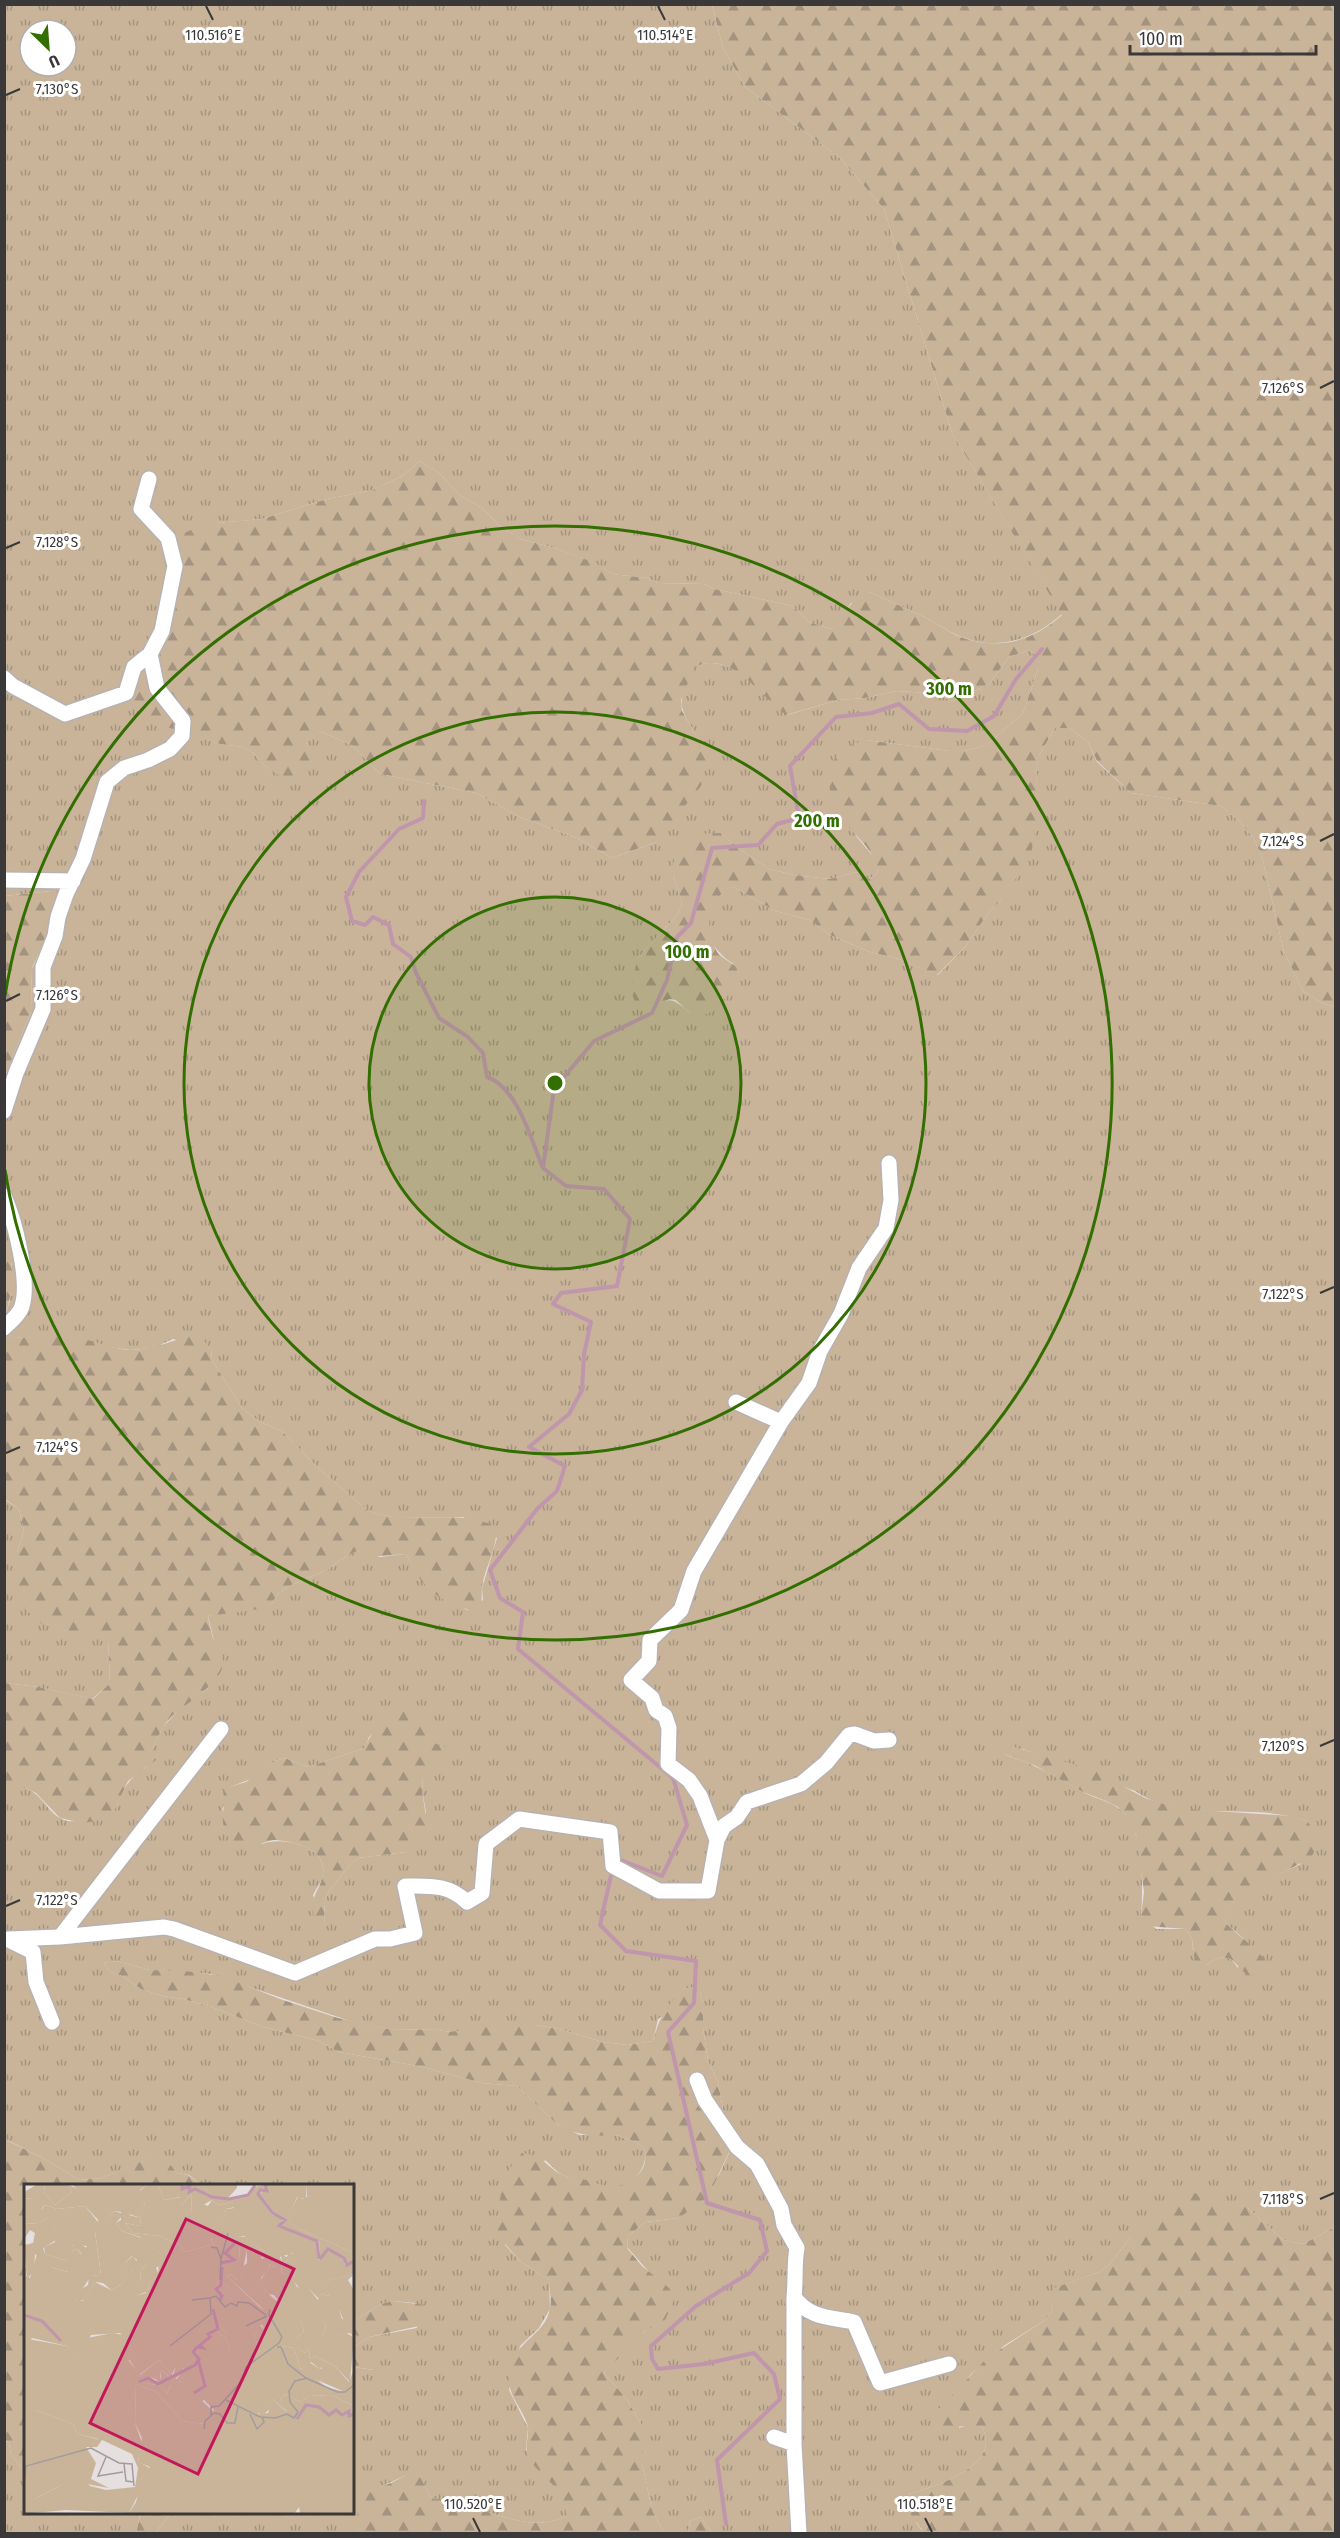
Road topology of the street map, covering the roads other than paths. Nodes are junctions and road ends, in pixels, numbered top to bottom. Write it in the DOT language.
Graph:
graph roads {
  1 [pos="149,479"];
  2 [pos="150,654"];
  3 [pos="4,678"];
  4 [pos="4,880"];
  5 [pos="73,880"];
  6 [pos="4,1111"];
  7 [pos="889,1163"];
  8 [pos="4,1196"];
  9 [pos="4,1328"];
  10 [pos="736,1402"];
  11 [pos="781,1422"];
  12 [pos="221,1729"];
  13 [pos="889,1740"];
  14 [pos="717,1840"];
  15 [pos="60,1937"];
  16 [pos="6,1938"];
  17 [pos="52,2022"];
  18 [pos="697,2080"];
  19 [pos="794,2297"];
  20 [pos="949,2364"];
  21 [pos="774,2436"];
  22 [pos="794,2444"];
  23 [pos="799,2534"];
  1 -- 2 [label="street"];
  2 -- 3 [label="street"];
  2 -- 5 [label="street"];
  4 -- 5 [label="street"];
  5 -- 6 [label="street"];
  7 -- 11 [label="street"];
  8 -- 9 [label="street"];
  10 -- 11 [label="street"];
  11 -- 14 [label="street"];
  12 -- 15 [label="street"];
  13 -- 14 [label="street"];
  14 -- 15 [label="street"];
  15 -- 16 [label="street"];
  16 -- 17 [label="street"];
  18 -- 19 [label="street"];
  19 -- 20 [label="street"];
  19 -- 22 [label="street"];
  21 -- 22 [label="street"];
  22 -- 23 [label="street"];
}
